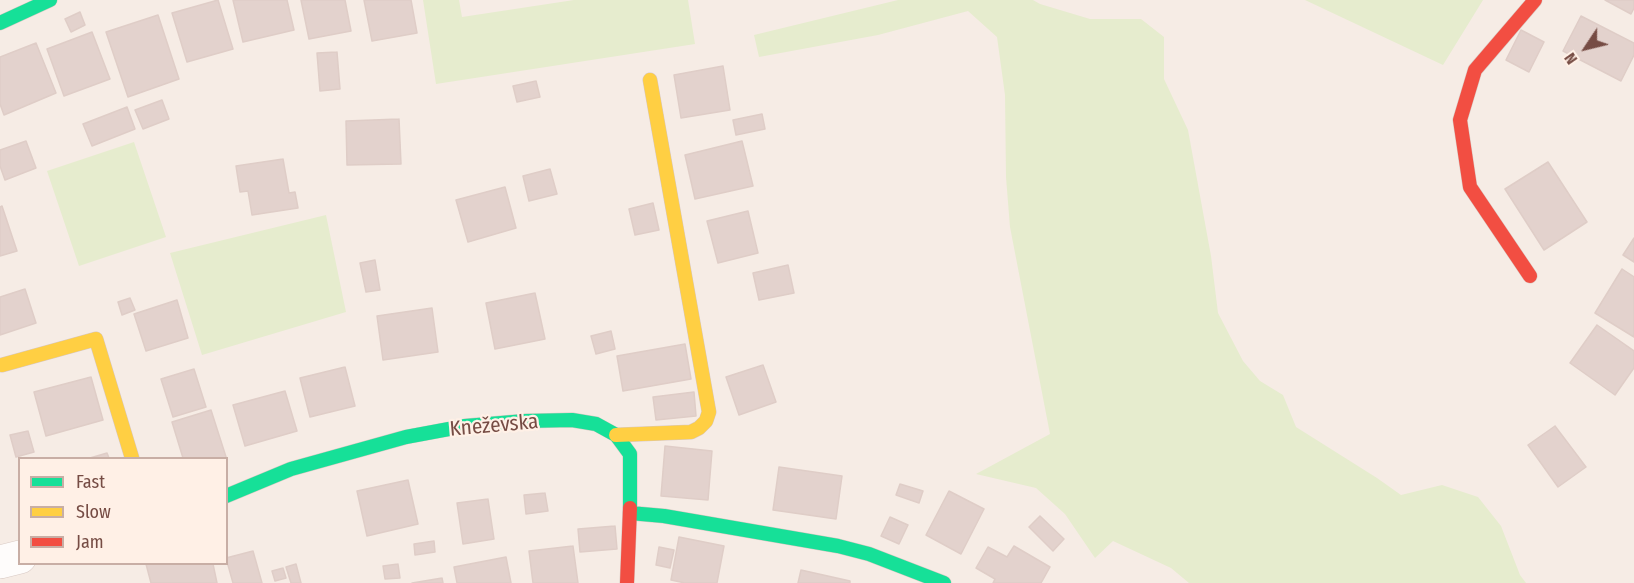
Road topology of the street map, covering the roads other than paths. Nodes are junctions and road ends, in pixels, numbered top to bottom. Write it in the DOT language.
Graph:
graph roads {
  1 [pos="50,0"];
  2 [pos="1535,0"];
  3 [pos="0,23"];
  4 [pos="650,81"];
  5 [pos="1530,276"];
  6 [pos="2,365"];
  7 [pos="616,435"];
  8 [pos="131,457"];
  9 [pos="228,495"];
  10 [pos="630,513"];
  11 [pos="18,558"];
  12 [pos="0,562"];
  13 [pos="627,583"];
  14 [pos="944,583"];
  1 -- 3 [label="street"];
  2 -- 5 [label="street"];
  4 -- 7 [label="street"];
  6 -- 8 [label="street"];
  7 -- 9 [label="street, Kneževska"];
  7 -- 10 [label="street"];
  10 -- 13 [label="street"];
  10 -- 14 [label="street"];
  11 -- 12 [label="street"];
}
